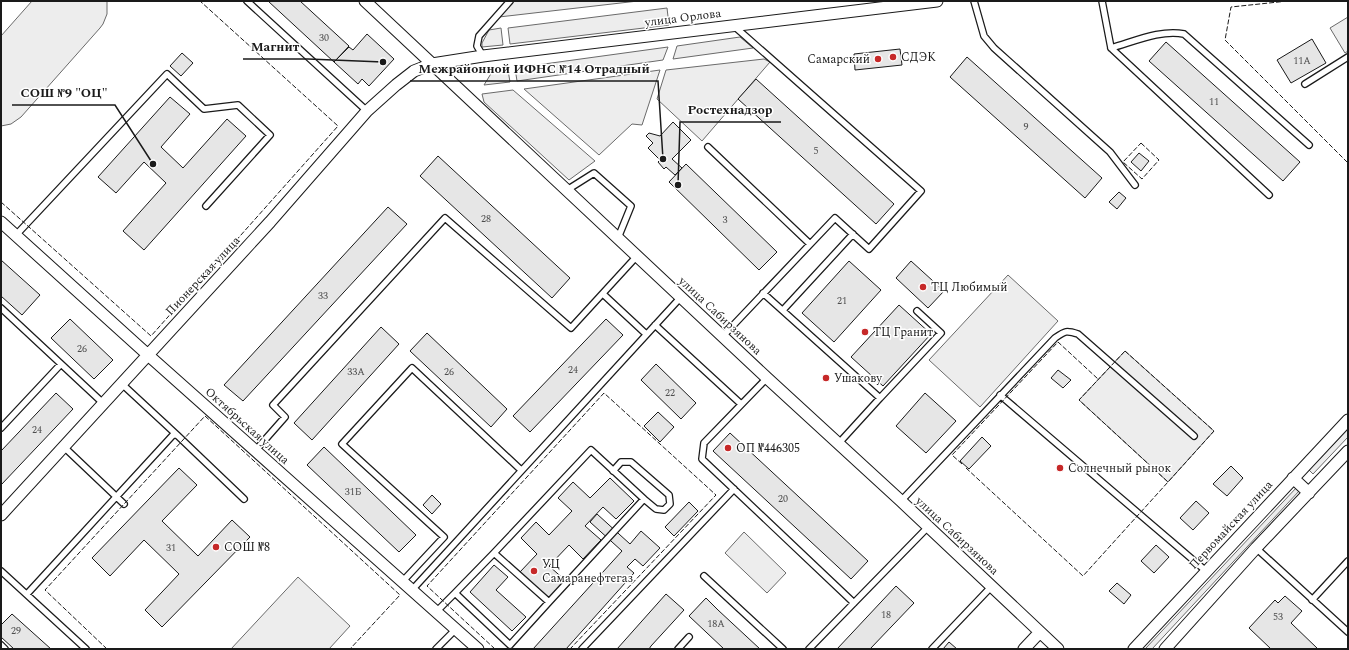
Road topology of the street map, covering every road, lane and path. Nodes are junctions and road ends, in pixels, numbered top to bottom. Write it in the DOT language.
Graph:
graph roads {
  1 [pos="247,1"];
  2 [pos="365,1"];
  3 [pos="510,1"];
  4 [pos="937,1"];
  5 [pos="974,1"];
  6 [pos="1102,1"];
  7 [pos="734,25"];
  8 [pos="1111,48"];
  9 [pos="483,56"];
  10 [pos="1348,57"];
  11 [pos="432,64"];
  12 [pos="1305,84"];
  13 [pos="367,111"];
  14 [pos="1309,145"];
  15 [pos="708,147"];
  16 [pos="1135,185"];
  17 [pos="566,190"];
  18 [pos="1269,195"];
  19 [pos="206,206"];
  20 [pos="1,222"];
  21 [pos="853,234"];
  22 [pos="16,235"];
  23 [pos="618,238"];
  24 [pos="810,244"];
  25 [pos="637,256"];
  26 [pos="763,293"];
  27 [pos="603,294"];
  28 [pos="681,296"];
  29 [pos="1,308"];
  30 [pos="783,310"];
  31 [pos="917,311"];
  32 [pos="655,325"];
  33 [pos="646,334"];
  34 [pos="723,336"];
  35 [pos="148,355"];
  36 [pos="61,364"];
  37 [pos="767,378"];
  38 [pos="122,384"];
  39 [pos="1000,396"];
  40 [pos="880,398"];
  41 [pos="104,404"];
  42 [pos="741,404"];
  43 [pos="1348,420"];
  44 [pos="1,428"];
  45 [pos="177,435"];
  46 [pos="1194,436"];
  47 [pos="839,443"];
  48 [pos="64,447"];
  49 [pos="255,451"];
  50 [pos="1348,451"];
  51 [pos="521,470"];
  52 [pos="613,471"];
  53 [pos="1293,478"];
  54 [pos="734,489"];
  55 [pos="1309,493"];
  56 [pos="116,496"];
  57 [pos="244,499"];
  58 [pos="644,499"];
  59 [pos="901,501"];
  60 [pos="124,504"];
  61 [pos="1,515"];
  62 [pos="928,527"];
  63 [pos="1256,548"];
  64 [pos="494,553"];
  65 [pos="1348,561"];
  66 [pos="1,571"];
  67 [pos="1206,571"];
  68 [pos="704,576"];
  69 [pos="402,582"];
  70 [pos="992,586"];
  71 [pos="412,590"];
  72 [pos="454,593"];
  73 [pos="27,594"];
  74 [pos="1312,600"];
  75 [pos="548,602"];
  76 [pos="854,603"];
  77 [pos="436,612"];
  78 [pos="456,629"];
  79 [pos="1040,632"];
  80 [pos="1348,632"];
  81 [pos="689,637"];
  82 [pos="1,645"];
  83 [pos="5,649"];
  84 [pos="86,649"];
  85 [pos="436,649"];
  86 [pos="478,649"];
  87 [pos="582,649"];
  88 [pos="678,649"];
  89 [pos="783,649"];
  90 [pos="809,649"];
  91 [pos="932,649"];
  92 [pos="1024,649"];
  93 [pos="1058,649"];
  94 [pos="1134,649"];
  95 [pos="1165,649"];
  1 -- 13 [label="lane"];
  2 -- 11 [label="street, улица Сабирзянова"];
  3 -- 9 [label="lane"];
  4 -- 7 [label="street, улица Орлова"];
  5 -- 16 [label="lane"];
  6 -- 8 [label="lane"];
  7 -- 9 [label="street, улица Орлова"];
  7 -- 21 [label="lane"];
  8 -- 14 [label="lane"];
  8 -- 18 [label="lane"];
  9 -- 11 [label="street, улица Орлова"];
  10 -- 12 [label="lane"];
  11 -- 13 [label="street, Пионерская улица"];
  11 -- 17 [label="street, улица Сабирзянова"];
  13 -- 35 [label="street, Пионерская улица"];
  15 -- 24 [label="lane"];
  17 -- 23 [label="street, улица Сабирзянова"];
  17 -- 23 [label="lane"];
  19 -- 22 [label="lane"];
  20 -- 22 [label="street, Октябрьская улица"];
  21 -- 24 [label="lane"];
  21 -- 30 [label="lane"];
  22 -- 35 [label="street, Октябрьская улица"];
  23 -- 25 [label="street, улица Сабирзянова"];
  24 -- 26 [label="lane"];
  25 -- 27 [label="lane"];
  25 -- 28 [label="street, улица Сабирзянова"];
  26 -- 30 [label="lane"];
  26 -- 34 [label="lane"];
  27 -- 33 [label="lane"];
  27 -- 49 [label="lane"];
  28 -- 32 [label="lane"];
  28 -- 34 [label="street, улица Сабирзянова"];
  29 -- 36 [label="lane"];
  30 -- 40 [label="lane"];
  31 -- 40 [label="lane"];
  32 -- 33 [label="lane"];
  32 -- 42 [label="lane"];
  33 -- 51 [label="lane"];
  34 -- 37 [label="street, улица Сабирзянова"];
  35 -- 38 [label="street, Пионерская улица"];
  35 -- 49 [label="street, Октябрьская улица"];
  36 -- 41 [label="lane"];
  36 -- 44 [label="lane"];
  37 -- 42 [label="lane"];
  37 -- 47 [label="street, улица Сабирзянова"];
  38 -- 41 [label="street, Пионерская улица"];
  38 -- 45 [label="lane"];
  39 -- 46 [label="lane"];
  39 -- 59 [label="lane"];
  39 -- 67 [label="lane"];
  40 -- 47 [label="lane"];
  41 -- 48 [label="street, Пионерская улица"];
  42 -- 54 [label="lane"];
  43 -- 53 [label="street, Первомайская улица"];
  45 -- 56 [label="lane"];
  45 -- 57 [label="lane"];
  47 -- 59 [label="street, улица Сабирзянова"];
  48 -- 56 [label="lane"];
  48 -- 61 [label="street, Пионерская улица"];
  49 -- 69 [label="street, Октябрьская улица"];
  50 -- 55 [label="street"];
  51 -- 69 [label="lane"];
  51 -- 71 [label="lane"];
  52 -- 58 [label="lane"];
  52 -- 58 [label="lane"];
  52 -- 64 [label="lane"];
  53 -- 55 [label="street"];
  53 -- 67 [label="street, Первомайская улица"];
  54 -- 76 [label="lane"];
  54 -- 87 [label="lane"];
  55 -- 63 [label="street"];
  56 -- 60 [label="lane"];
  56 -- 73 [label="lane"];
  58 -- 75 [label="lane"];
  59 -- 62 [label="street, улица Сабирзянова"];
  62 -- 70 [label="street, улица Сабирзянова"];
  62 -- 76 [label="lane"];
  63 -- 74 [label="lane"];
  63 -- 95 [label="street"];
  64 -- 72 [label="lane"];
  64 -- 75 [label="lane"];
  65 -- 74 [label="lane"];
  66 -- 73 [label="lane"];
  67 -- 94 [label="street, Первомайская улица"];
  68 -- 89 [label="lane"];
  69 -- 71 [label="street, Октябрьская улица"];
  70 -- 79 [label="street, улица Сабирзянова"];
  70 -- 91 [label="lane"];
  71 -- 77 [label="street, Октябрьская улица"];
  72 -- 75 [label="lane"];
  72 -- 77 [label="lane"];
  73 -- 84 [label="lane"];
  74 -- 80 [label="lane"];
  76 -- 90 [label="lane"];
  77 -- 78 [label="street, Октябрьская улица"];
  78 -- 85 [label="lane"];
  78 -- 86 [label="street, Октябрьская улица"];
  79 -- 92 [label="street"];
  79 -- 93 [label="street, улица Сабирзянова"];
  81 -- 88 [label="lane"];
  82 -- 83 [label="lane"];
}
